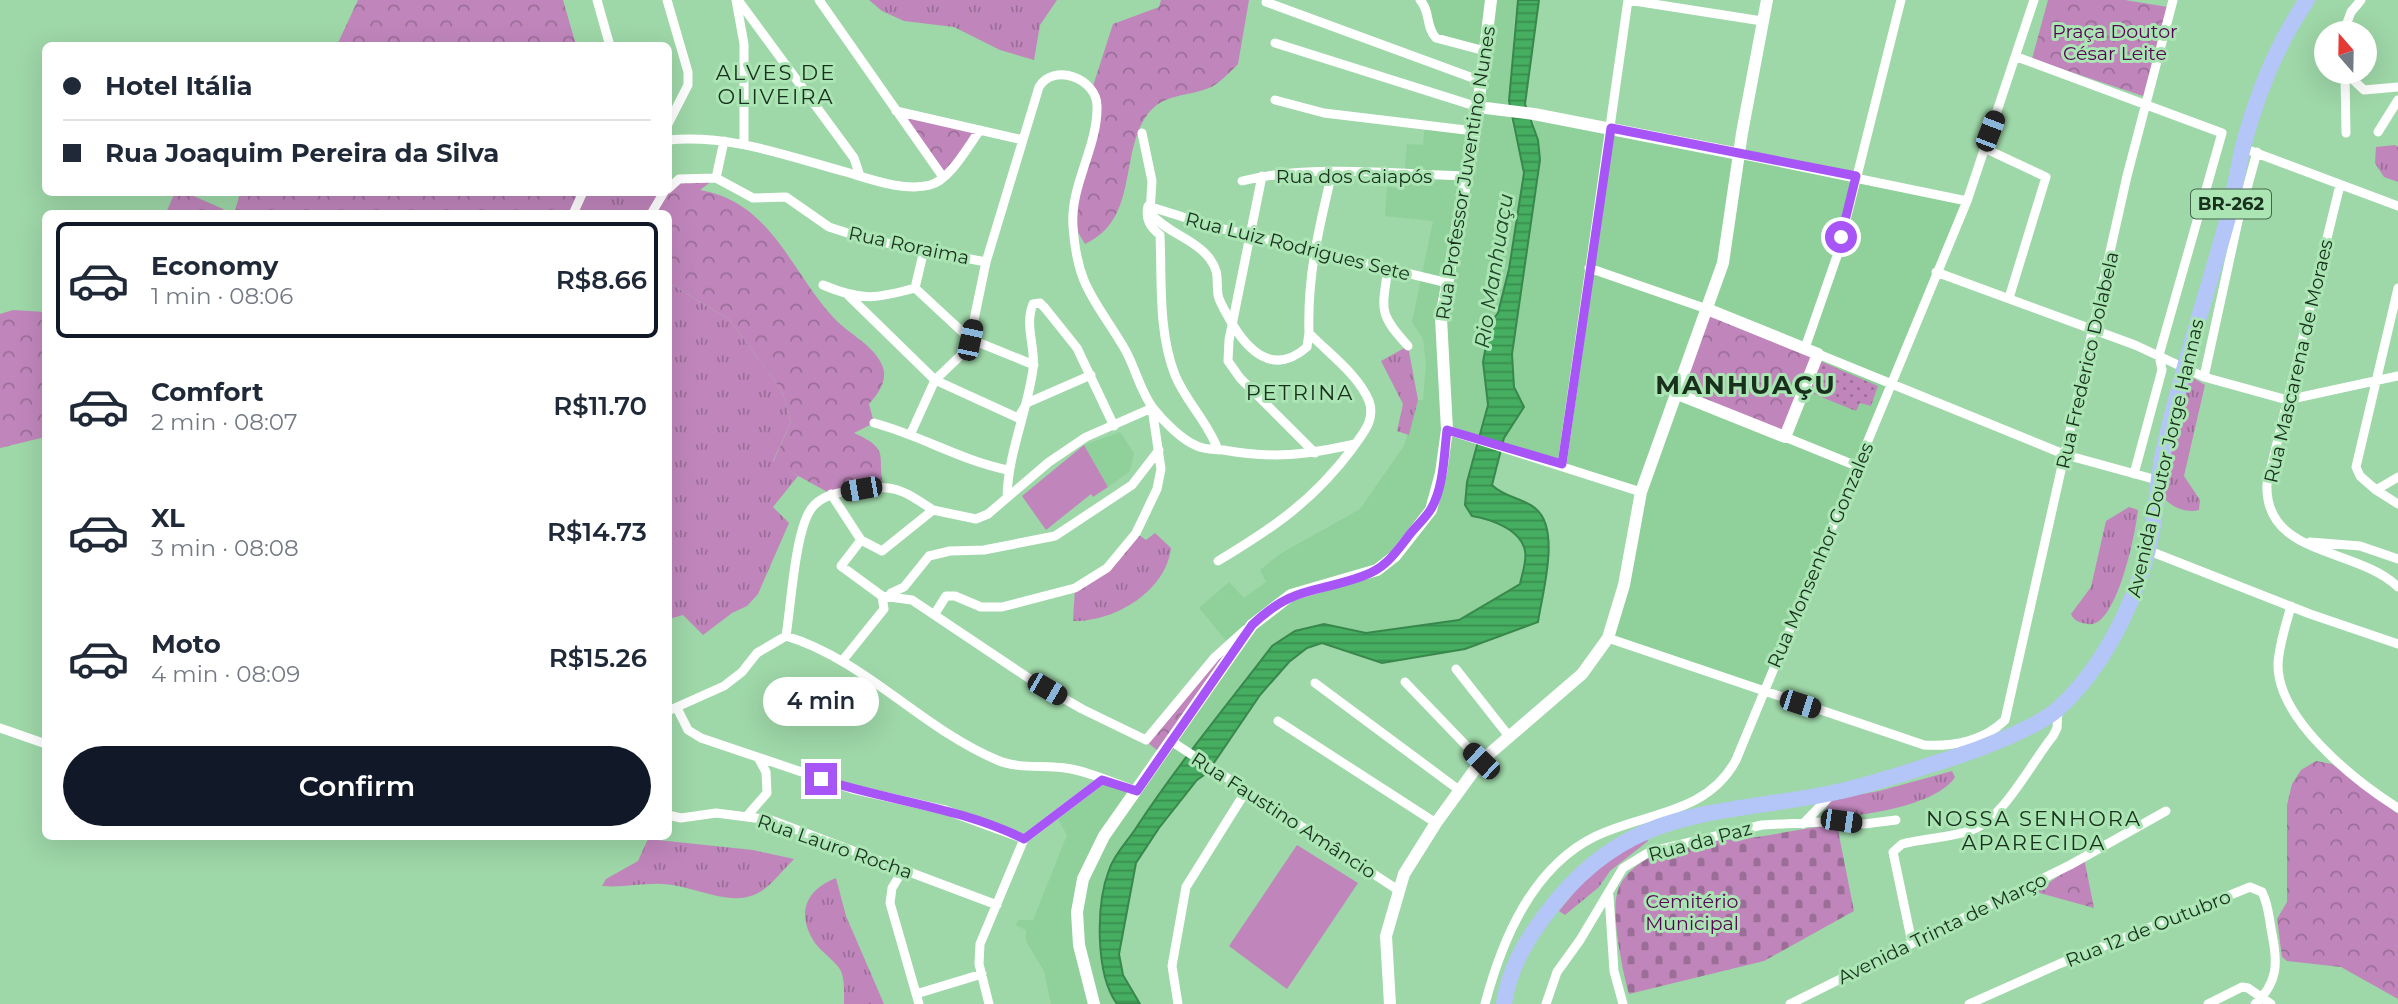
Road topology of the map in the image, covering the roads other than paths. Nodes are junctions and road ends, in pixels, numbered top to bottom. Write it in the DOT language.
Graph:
graph roads {
  1 [pos="597,0"];
  2 [pos="667,0"];
  3 [pos="737,0"];
  4 [pos="819,0"];
  5 [pos="1420,0"];
  6 [pos="1491,0"];
  7 [pos="1628,0"];
  8 [pos="1767,0"];
  9 [pos="1901,0"];
  10 [pos="2034,0"];
  11 [pos="2172,0"];
  12 [pos="2307,0"];
  13 [pos="2361,0"];
  14 [pos="1266,2"];
  15 [pos="1762,21"];
  16 [pos="2348,21"];
  17 [pos="609,42"];
  18 [pos="1275,43"];
  19 [pos="1485,51"];
  20 [pos="2017,57"];
  21 [pos="1481,80"];
  22 [pos="2345,84"];
  23 [pos="2357,84"];
  24 [pos="2398,87"];
  25 [pos="1275,100"];
  26 [pos="2398,100"];
  27 [pos="2147,102"];
  28 [pos="1478,107"];
  29 [pos="896,111"];
  30 [pos="672,116"];
  31 [pos="1611,128"];
  32 [pos="980,131"];
  33 [pos="1474,131"];
  34 [pos="2378,132"];
  35 [pos="1142,133"];
  36 [pos="2346,133"];
  37 [pos="672,140"];
  38 [pos="1023,140"];
  39 [pos="724,141"];
  40 [pos="744,144"];
  41 [pos="1984,148"];
  42 [pos="2250,150"];
  43 [pos="1739,155"];
  44 [pos="1332,173"];
  45 [pos="860,176"];
  46 [pos="1262,176"];
  47 [pos="1466,176"];
  48 [pos="1856,176"];
  49 [pos="943,177"];
  50 [pos="716,178"];
  51 [pos="1242,181"];
  52 [pos="672,185"];
  53 [pos="2340,185"];
  54 [pos="1967,201"];
  55 [pos="1148,206"];
  56 [pos="2398,206"];
  57 [pos="2233,220"];
  58 [pos="1252,237"];
  59 [pos="924,250"];
  60 [pos="1314,250"];
  61 [pos="986,262"];
  62 [pos="1388,268"];
  63 [pos="1589,268"];
  64 [pos="1936,272"];
  65 [pos="1448,283"];
  66 [pos="823,285"];
  67 [pos="915,288"];
  68 [pos="2398,289"];
  69 [pos="849,296"];
  70 [pos="2009,298"];
  71 [pos="1707,309"];
  72 [pos="1233,325"];
  73 [pos="2094,329"];
  74 [pos="1309,332"];
  75 [pos="970,340"];
  76 [pos="1408,346"];
  77 [pos="1805,348"];
  78 [pos="1818,354"];
  79 [pos="2159,355"];
  80 [pos="1034,365"];
  81 [pos="2182,366"];
  82 [pos="1091,375"];
  83 [pos="2398,376"];
  84 [pos="2204,377"];
  85 [pos="935,380"];
  86 [pos="2376,381"];
  87 [pos="1889,384"];
  88 [pos="1675,393"];
  89 [pos="2287,400"];
  90 [pos="1027,403"];
  91 [pos="1152,408"];
  92 [pos="874,423"];
  93 [pos="1114,426"];
  94 [pos="1447,430"];
  95 [pos="911,433"];
  96 [pos="1785,437"];
  97 [pos="1355,444"];
  98 [pos="1159,450"];
  99 [pos="1218,450"];
  100 [pos="1315,453"];
  101 [pos="2066,455"];
  102 [pos="1562,464"];
  103 [pos="1859,467"];
  104 [pos="1008,470"];
  105 [pos="2134,474"];
  106 [pos="2398,477"];
  107 [pos="2157,480"];
  108 [pos="2376,490"];
  109 [pos="1641,492"];
  110 [pos="831,494"];
  111 [pos="1007,497"];
  112 [pos="2398,504"];
  113 [pos="933,510"];
  114 [pos="861,540"];
  115 [pos="2298,542"];
  116 [pos="2147,550"];
  117 [pos="2398,559"];
  118 [pos="1218,561"];
  119 [pos="2398,587"];
  120 [pos="882,596"];
  121 [pos="2291,606"];
  122 [pos="934,615"];
  123 [pos="1252,625"];
  124 [pos="786,636"];
  125 [pos="1608,638"];
  126 [pos="2398,644"];
  127 [pos="843,660"];
  128 [pos="1456,669"];
  129 [pos="1405,682"];
  130 [pos="1315,683"];
  131 [pos="1763,692"];
  132 [pos="673,709"];
  133 [pos="2058,709"];
  134 [pos="1278,721"];
  135 [pos="0,728"];
  136 [pos="1508,735"];
  137 [pos="1171,741"];
  138 [pos="42,743"];
  139 [pos="759,759"];
  140 [pos="1481,761"];
  141 [pos="1102,780"];
  142 [pos="1460,790"];
  143 [pos="1137,791"];
  144 [pos="1247,792"];
  145 [pos="1833,793"];
  146 [pos="1759,806"];
  147 [pos="2398,808"];
  148 [pos="2166,811"];
  149 [pos="672,816"];
  150 [pos="747,816"];
  151 [pos="1896,820"];
  152 [pos="1652,821"];
  153 [pos="1436,823"];
  154 [pos="1803,824"];
  155 [pos="1762,825"];
  156 [pos="1024,839"];
  157 [pos="903,870"];
  158 [pos="1398,890"];
  159 [pos="1609,894"];
  160 [pos="997,905"];
  161 [pos="1912,943"];
  162 [pos="982,974"];
  163 [pos="916,994"];
  164 [pos="2259,1001"];
  165 [pos="919,1004"];
  166 [pos="989,1004"];
  167 [pos="1094,1004"];
  168 [pos="1178,1004"];
  169 [pos="1390,1004"];
  170 [pos="1485,1004"];
  171 [pos="1504,1004"];
  172 [pos="1546,1004"];
  173 [pos="1623,1004"];
  174 [pos="1790,1004"];
  175 [pos="1969,1004"];
  176 [pos="2208,1004"];
  177 [pos="2271,1004"];
  1 -- 17 [label="street"];
  2 -- 30 [label="street"];
  3 -- 40 [label="street"];
  3 -- 45 [label="street"];
  4 -- 29 [label="street"];
  5 -- 19 [label="street"];
  6 -- 19 [label="street, Rua Professor Juventino Nunes"];
  7 -- 15 [label="street"];
  7 -- 31 [label="street"];
  8 -- 15 [label="street"];
  9 -- 48 [label="street"];
  10 -- 20 [label="street, Rua Monsenhor Gonzales"];
  11 -- 27 [label="street, Rua Frederico Dolabela"];
  12 -- 42 [label="highway, Avenida Doutor Jorge Hannas / BR-262"];
  13 -- 16 [label="street"];
  14 -- 21 [label="street"];
  15 -- 43 [label="street"];
  18 -- 28 [label="street"];
  19 -- 21 [label="street, Rua Professor Juventino Nunes"];
  20 -- 27 [label="street"];
  20 -- 41 [label="street, Rua Monsenhor Gonzales"];
  21 -- 28 [label="street, Rua Professor Juventino Nunes"];
  22 -- 36 [label="street"];
  23 -- 24 [label="street"];
  25 -- 33 [label="street"];
  26 -- 34 [label="street"];
  27 -- 73 [label="street, Rua Frederico Dolabela"];
  27 -- 79 [label="street"];
  28 -- 31 [label="street"];
  28 -- 33 [label="street, Rua Professor Juventino Nunes"];
  29 -- 32 [label="street"];
  29 -- 49 [label="street"];
  31 -- 43 [label="street"];
  31 -- 63 [label="street"];
  32 -- 38 [label="street"];
  32 -- 49 [label="street"];
  33 -- 47 [label="street, Rua Professor Juventino Nunes"];
  35 -- 55 [label="street"];
  37 -- 39 [label="street"];
  38 -- 61 [label="street"];
  38 -- 91 [label="street"];
  39 -- 40 [label="street"];
  39 -- 50 [label="street"];
  40 -- 45 [label="street"];
  41 -- 54 [label="street, Rua Monsenhor Gonzales"];
  41 -- 70 [label="street"];
  42 -- 53 [label="street"];
  42 -- 57 [label="highway, Avenida Doutor Jorge Hannas / BR-262"];
  43 -- 48 [label="street"];
  43 -- 71 [label="street"];
  44 -- 46 [label="street, Rua dos Caiapós"];
  44 -- 47 [label="street, Rua dos Caiapós"];
  44 -- 60 [label="street"];
  45 -- 49 [label="street"];
  46 -- 51 [label="street, Rua dos Caiapós"];
  46 -- 58 [label="street"];
  47 -- 65 [label="street, Rua Professor Juventino Nunes"];
  48 -- 54 [label="street"];
  48 -- 77 [label="street"];
  50 -- 52 [label="street"];
  50 -- 59 [label="street, Rua Roraima"];
  53 -- 56 [label="street"];
  53 -- 89 [label="street, Rua Mascarena de Moraes"];
  54 -- 64 [label="street, Rua Monsenhor Gonzales"];
  55 -- 58 [label="street, Rua Luiz Rodrigues Sete"];
  55 -- 72 [label="street"];
  55 -- 99 [label="street"];
  57 -- 81 [label="highway, Avenida Doutor Jorge Hannas / BR-262"];
  57 -- 84 [label="street"];
  58 -- 60 [label="street, Rua Luiz Rodrigues Sete"];
  58 -- 72 [label="street"];
  59 -- 61 [label="street, Rua Roraima"];
  59 -- 67 [label="street"];
  60 -- 62 [label="street, Rua Luiz Rodrigues Sete"];
  60 -- 74 [label="street"];
  61 -- 75 [label="street"];
  62 -- 65 [label="street, Rua Luiz Rodrigues Sete"];
  62 -- 76 [label="street"];
  63 -- 71 [label="street"];
  63 -- 102 [label="street"];
  64 -- 70 [label="street"];
  64 -- 87 [label="street, Rua Monsenhor Gonzales"];
  65 -- 94 [label="street, Rua Professor Juventino Nunes"];
  66 -- 69 [label="street"];
  67 -- 69 [label="street"];
  67 -- 75 [label="street"];
  68 -- 86 [label="street"];
  69 -- 85 [label="street"];
  70 -- 73 [label="street"];
  71 -- 77 [label="street"];
  71 -- 88 [label="street"];
  72 -- 74 [label="street"];
  72 -- 100 [label="street"];
  73 -- 79 [label="street"];
  73 -- 101 [label="street, Rua Frederico Dolabela"];
  74 -- 97 [label="street"];
  75 -- 80 [label="street"];
  75 -- 85 [label="street"];
  77 -- 78 [label="street"];
  78 -- 87 [label="street"];
  78 -- 96 [label="street"];
  79 -- 81 [label="street"];
  79 -- 105 [label="street"];
  80 -- 82 [label="street"];
  80 -- 90 [label="street"];
  81 -- 84 [label="street"];
  81 -- 107 [label="highway, Avenida Doutor Jorge Hannas / BR-262"];
  82 -- 90 [label="street"];
  82 -- 93 [label="street"];
  83 -- 86 [label="street"];
  84 -- 89 [label="street"];
  85 -- 90 [label="street"];
  85 -- 95 [label="street"];
  86 -- 89 [label="street"];
  86 -- 108 [label="street"];
  87 -- 101 [label="street"];
  87 -- 103 [label="street, Rua Monsenhor Gonzales"];
  88 -- 96 [label="street"];
  88 -- 109 [label="street"];
  89 -- 115 [label="street, Rua Mascarena de Moraes"];
  90 -- 104 [label="street"];
  91 -- 93 [label="street"];
  91 -- 98 [label="street"];
  91 -- 99 [label="street"];
  92 -- 95 [label="street"];
  93 -- 111 [label="street"];
  94 -- 102 [label="street"];
  94 -- 123 [label="street, Rua Professor Juventino Nunes"];
  95 -- 104 [label="street"];
  96 -- 103 [label="street"];
  97 -- 100 [label="street"];
  97 -- 118 [label="street"];
  98 -- 120 [label="street"];
  98 -- 122 [label="street"];
  99 -- 100 [label="street"];
  101 -- 105 [label="street"];
  101 -- 131 [label="street, Rua Frederico Dolabela"];
  102 -- 109 [label="street"];
  103 -- 131 [label="street, Rua Monsenhor Gonzales"];
  104 -- 111 [label="street"];
  105 -- 107 [label="street"];
  106 -- 108 [label="street"];
  107 -- 116 [label="highway, Avenida Doutor Jorge Hannas / BR-262"];
  108 -- 112 [label="street"];
  109 -- 125 [label="street"];
  110 -- 113 [label="street"];
  110 -- 114 [label="street"];
  110 -- 124 [label="street"];
  111 -- 113 [label="street"];
  113 -- 114 [label="street"];
  114 -- 120 [label="street"];
  115 -- 117 [label="street"];
  115 -- 119 [label="street, Rua Mascarena de Moraes"];
  116 -- 121 [label="street"];
  116 -- 133 [label="highway, Avenida Doutor Jorge Hannas / BR-262"];
  120 -- 122 [label="street"];
  120 -- 127 [label="street"];
  121 -- 126 [label="street"];
  121 -- 147 [label="street"];
  122 -- 123 [label="street"];
  123 -- 137 [label="street, Rua Professor Juventino Nunes"];
  124 -- 127 [label="street"];
  124 -- 132 [label="street"];
  125 -- 131 [label="street"];
  125 -- 136 [label="street"];
  127 -- 141 [label="street"];
  128 -- 136 [label="street"];
  129 -- 140 [label="street"];
  130 -- 142 [label="street"];
  131 -- 152 [label="street, Rua Monsenhor Gonzales"];
  132 -- 139 [label="street"];
  133 -- 145 [label="highway, Avenida Doutor Jorge Hannas / BR-262"];
  133 -- 161 [label="street"];
  134 -- 153 [label="street"];
  135 -- 138 [label="street"];
  136 -- 140 [label="street"];
  137 -- 143 [label="street, Rua Professor Juventino Nunes"];
  137 -- 144 [label="street, Rua Faustino Amâncio"];
  139 -- 150 [label="street"];
  139 -- 156 [label="street"];
  140 -- 142 [label="street"];
  141 -- 143 [label="street"];
  141 -- 156 [label="street"];
  142 -- 153 [label="street"];
  143 -- 167 [label="street, Rua Professor Juventino Nunes"];
  144 -- 158 [label="street, Rua Faustino Amâncio"];
  144 -- 168 [label="street"];
  145 -- 146 [label="highway, Avenida Doutor Jorge Hannas / BR-262"];
  145 -- 154 [label="street"];
  146 -- 152 [label="highway, Avenida Doutor Jorge Hannas / BR-262"];
  146 -- 155 [label="street"];
  148 -- 161 [label="street, Avenida Trinta de Março"];
  149 -- 150 [label="street, Rua Lauro Rocha"];
  150 -- 157 [label="street, Rua Lauro Rocha"];
  151 -- 154 [label="street, Rua da Paz"];
  152 -- 170 [label="street, Rua Monsenhor Gonzales"];
  152 -- 171 [label="highway, Avenida Doutor Jorge Hannas / BR-262"];
  153 -- 158 [label="street"];
  154 -- 155 [label="street, Rua da Paz"];
  155 -- 159 [label="street, Rua da Paz"];
  156 -- 160 [label="street"];
  157 -- 160 [label="street, Rua Lauro Rocha"];
  157 -- 163 [label="street"];
  158 -- 169 [label="street"];
  159 -- 172 [label="street, Rua da Paz"];
  159 -- 173 [label="street"];
  160 -- 162 [label="street"];
  161 -- 174 [label="street, Avenida Trinta de Março"];
  162 -- 163 [label="street"];
  162 -- 166 [label="street"];
  163 -- 165 [label="street"];
  164 -- 175 [label="street, Rua 12 de Outubro"];
  164 -- 176 [label="street"];
  164 -- 177 [label="street"];
}
